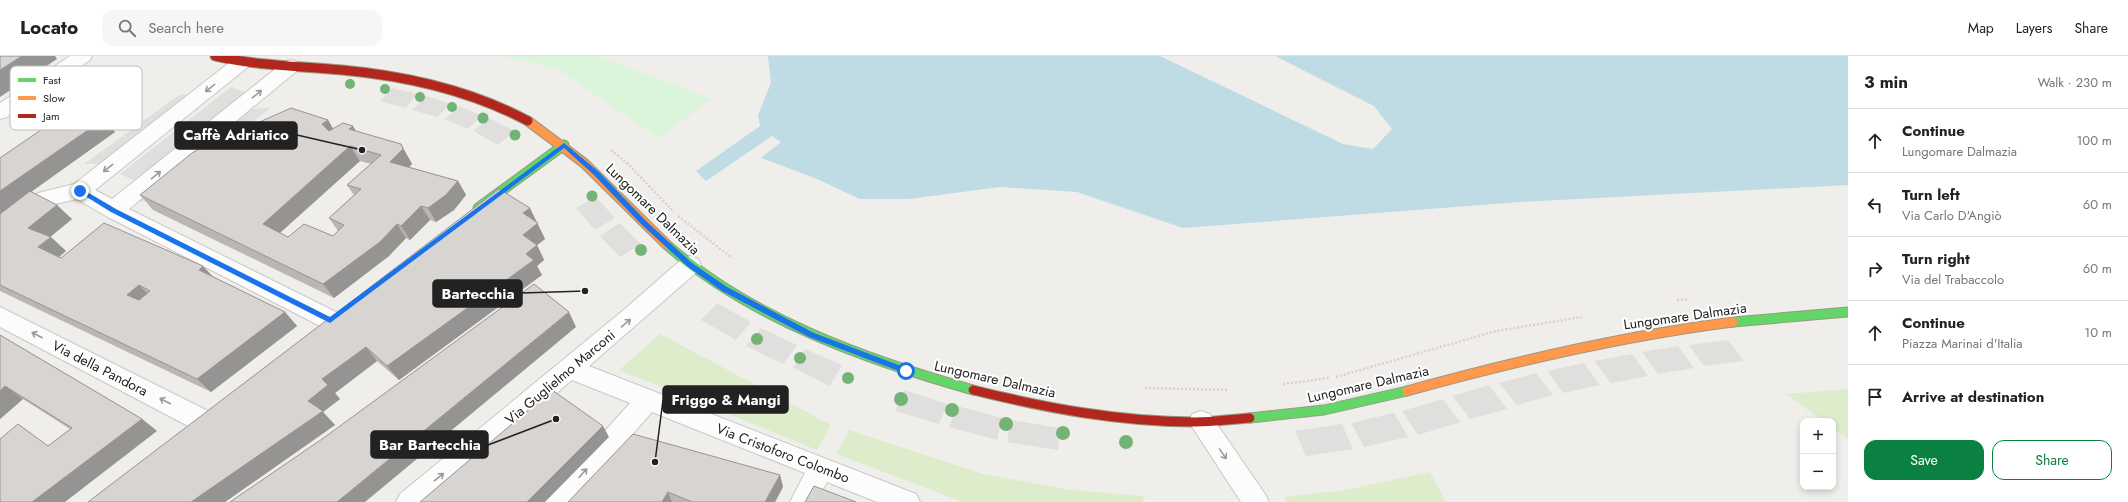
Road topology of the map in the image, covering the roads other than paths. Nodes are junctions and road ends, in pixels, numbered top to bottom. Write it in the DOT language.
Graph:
graph roads {
  1 [pos="83,56"];
  2 [pos="215,56"];
  3 [pos="241,63"];
  4 [pos="68,66"];
  5 [pos="291,66"];
  6 [pos="10,105"];
  7 [pos="0,112"];
  8 [pos="564,145"];
  9 [pos="80,191"];
  10 [pos="113,210"];
  11 [pos="469,215"];
  12 [pos="0,231"];
  13 [pos="690,265"];
  14 [pos="1848,312"];
  15 [pos="0,316"];
  16 [pos="330,320"];
  17 [pos="570,369"];
  18 [pos="648,400"];
  19 [pos="199,419"];
  20 [pos="1201,422"];
  21 [pos="821,468"];
  22 [pos="409,502"];
  23 [pos="557,502"];
  24 [pos="803,502"];
  25 [pos="907,502"];
  26 [pos="1256,502"];
  1 -- 4 [label="street"];
  2 -- 3 [label="street, Lungomare Dalmazia"];
  3 -- 5 [label="street, Lungomare Dalmazia"];
  3 -- 9 [label="street, one-way"];
  5 -- 8 [label="street, Lungomare Dalmazia"];
  10 -- 5 [label="street, one-way"];
  6 -- 7 [label="street"];
  8 -- 11 [label="street"];
  8 -- 13 [label="street, Lungomare Dalmazia"];
  9 -- 10 [label="street"];
  9 -- 12 [label="street"];
  10 -- 16 [label="street"];
  17 -- 13 [label="street, Via Guglielmo Marconi, one-way"];
  13 -- 20 [label="street, Lungomare Dalmazia"];
  14 -- 20 [label="street, Lungomare Dalmazia"];
  19 -- 15 [label="street, Via della Pandora, one-way"];
  17 -- 18 [label="street, Via Cristoforo Colombo"];
  22 -- 17 [label="street, Via Guglielmo Marconi, one-way"];
  18 -- 21 [label="street, Via Cristoforo Colombo"];
  23 -- 18 [label="street, one-way"];
  20 -- 26 [label="street, one-way"];
  21 -- 24 [label="street"];
  21 -- 25 [label="street, Via Cristoforo Colombo"];
}
